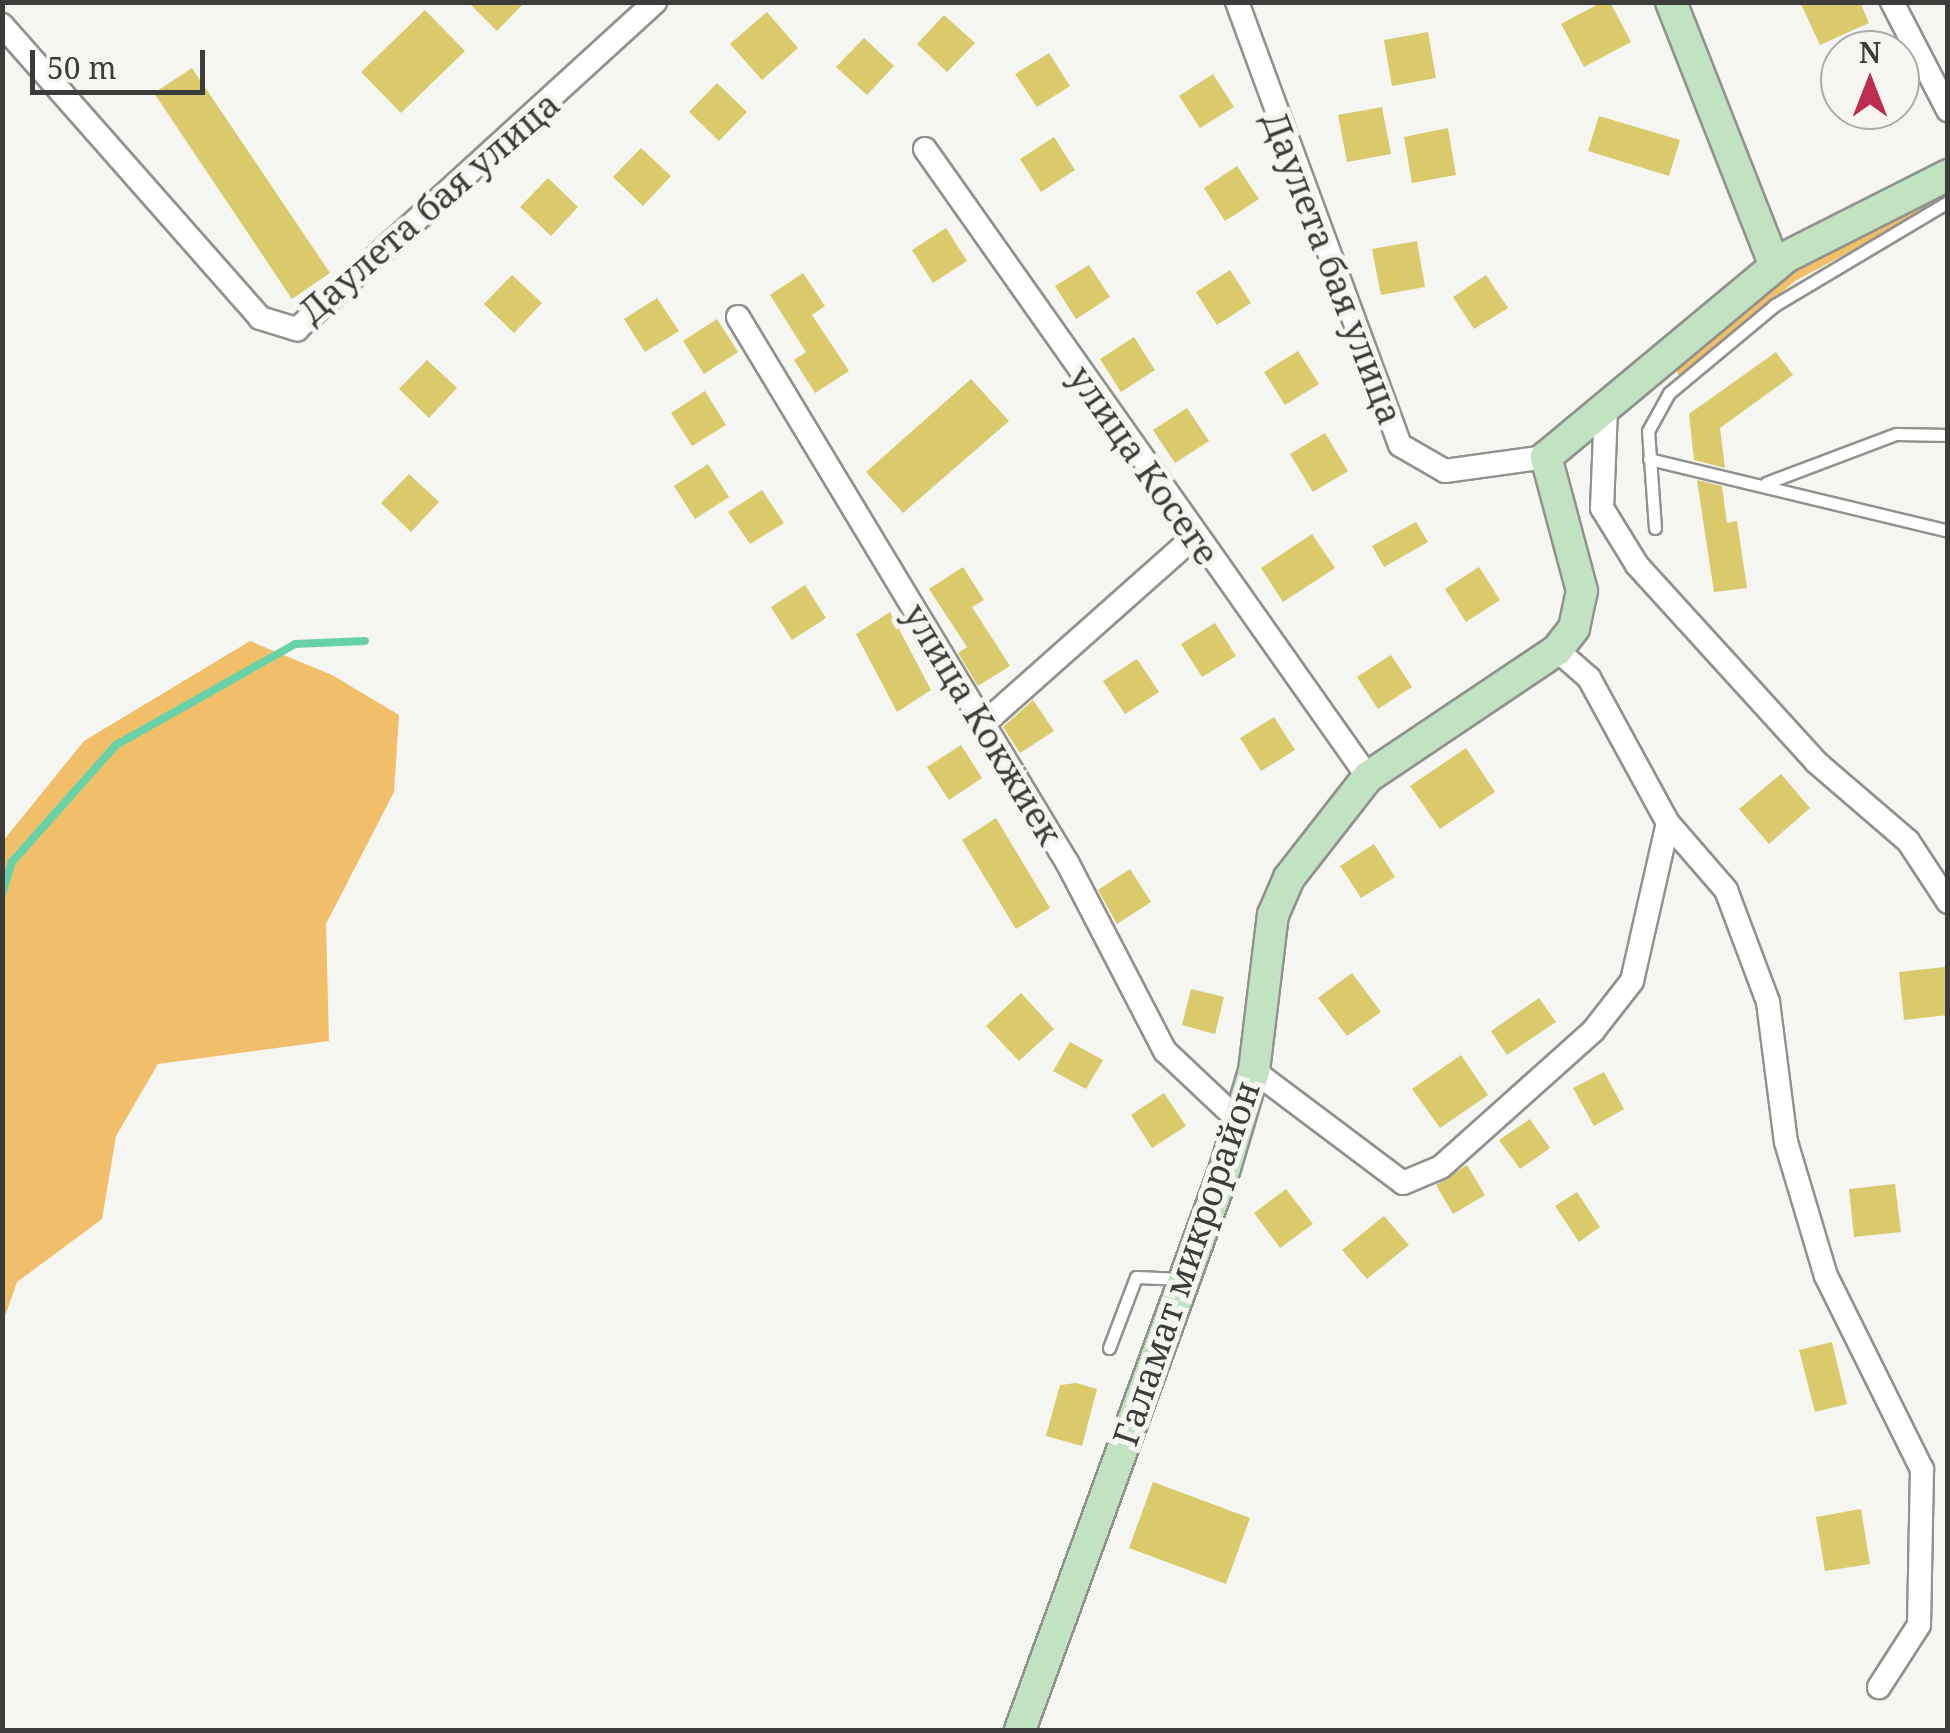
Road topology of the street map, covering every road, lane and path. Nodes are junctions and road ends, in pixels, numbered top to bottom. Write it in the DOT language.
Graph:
graph roads {
  1 [pos="656,2"];
  2 [pos="1236,2"];
  3 [pos="1670,2"];
  4 [pos="1892,2"];
  5 [pos="2,25"];
  6 [pos="1948,110"];
  7 [pos="924,149"];
  8 [pos="1948,175"];
  9 [pos="1948,202"];
  10 [pos="1774,266"];
  11 [pos="738,317"];
  12 [pos="1606,409"];
  13 [pos="1948,435"];
  14 [pos="1546,457"];
  15 [pos="1650,459"];
  16 [pos="1765,483"];
  17 [pos="1656,528"];
  18 [pos="1948,531"];
  19 [pos="1194,537"];
  20 [pos="1558,650"];
  21 [pos="982,726"];
  22 [pos="1368,777"];
  23 [pos="1668,823"];
  24 [pos="1948,902"];
  25 [pos="1254,1071"];
  26 [pos="1239,1121"];
  27 [pos="1182,1280"];
  28 [pos="1109,1348"];
  29 [pos="1879,1687"];
  30 [pos="1020,1730"];
  1 -- 5 [label="street, Даулета бая улица"];
  2 -- 14 [label="street, Даулета бая улица"];
  3 -- 10 [label="street"];
  4 -- 6 [label="street"];
  7 -- 19 [label="street, улица Косеге"];
  8 -- 10 [label="street"];
  9 -- 15 [label="lane"];
  10 -- 12 [label="street"];
  11 -- 21 [label="street, улица Кокжиек"];
  12 -- 14 [label="street"];
  12 -- 24 [label="street"];
  13 -- 16 [label="lane"];
  14 -- 20 [label="street"];
  15 -- 16 [label="lane"];
  15 -- 17 [label="lane"];
  16 -- 18 [label="lane"];
  19 -- 21 [label="street"];
  19 -- 22 [label="street, улица Косеге"];
  20 -- 22 [label="street, Галамат микрорайон"];
  20 -- 23 [label="street"];
  21 -- 26 [label="street, улица Кокжиек"];
  22 -- 25 [label="street, Галамат микрорайон"];
  23 -- 25 [label="street"];
  23 -- 29 [label="street"];
  25 -- 26 [label="street, Галамат микрорайон"];
  26 -- 27 [label="street, Галамат микрорайон"];
  27 -- 28 [label="lane"];
  27 -- 30 [label="street, Галамат микрорайон"];
}
